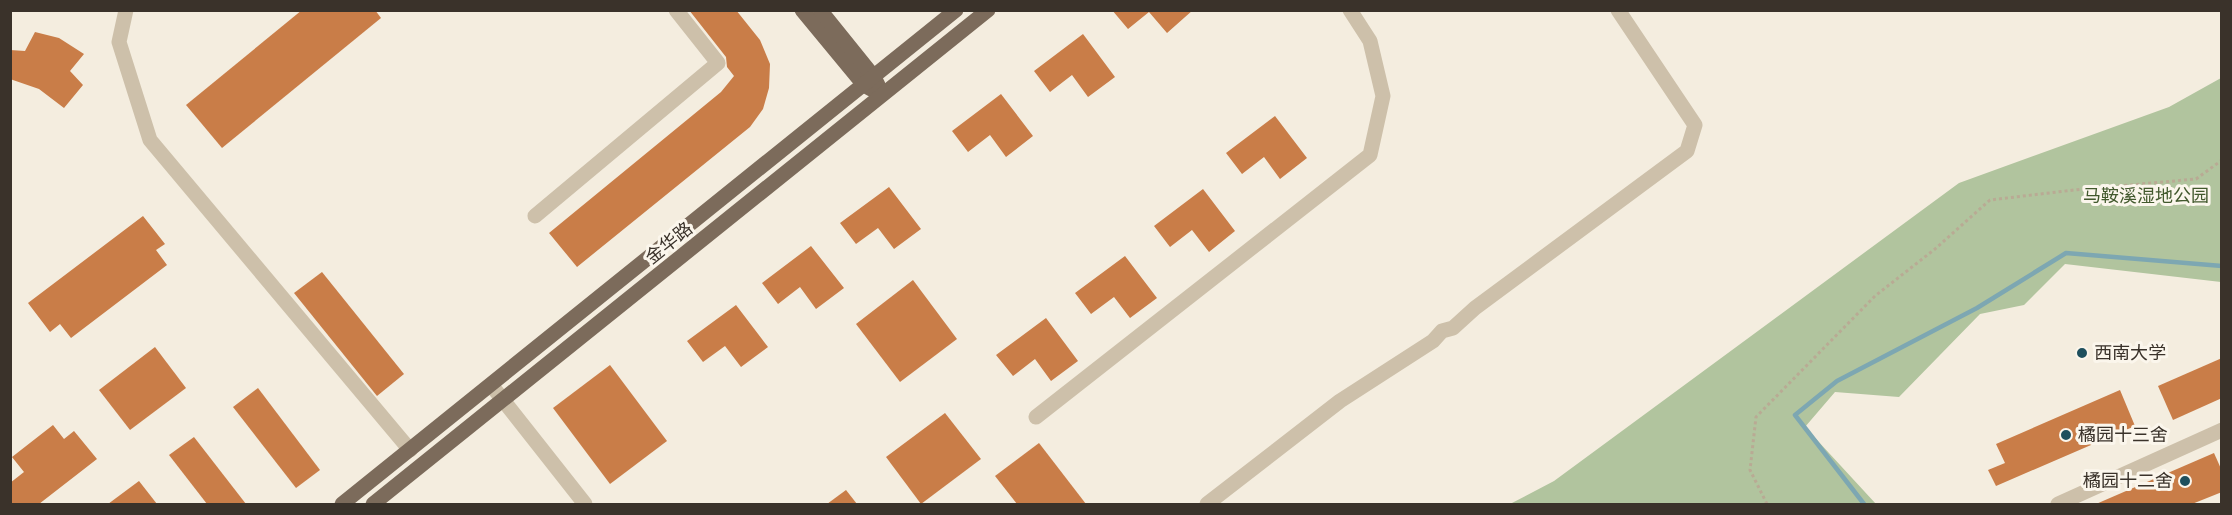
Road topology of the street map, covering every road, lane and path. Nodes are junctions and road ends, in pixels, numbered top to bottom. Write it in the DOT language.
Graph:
graph roads {
  1 [pos="126,10"];
  2 [pos="676,10"];
  3 [pos="802,10"];
  4 [pos="820,10"];
  5 [pos="956,10"];
  6 [pos="988,10"];
  7 [pos="1350,10"];
  8 [pos="1618,10"];
  9 [pos="869,81"];
  10 [pos="884,96"];
  11 [pos="2222,160"];
  12 [pos="535,216"];
  13 [pos="492,386"];
  14 [pos="503,400"];
  15 [pos="1036,417"];
  16 [pos="2222,430"];
  17 [pos="410,450"];
  18 [pos="342,504"];
  19 [pos="374,504"];
  20 [pos="585,504"];
  21 [pos="1207,504"];
  22 [pos="1767,504"];
  23 [pos="2058,504"];
  1 -- 17 [label="street"];
  2 -- 12 [label="street"];
  3 -- 9 [label="main road"];
  4 -- 9 [label="main road"];
  5 -- 9 [label="main road, 金华路"];
  6 -- 10 [label="main road, 金华路"];
  7 -- 15 [label="street"];
  8 -- 21 [label="street"];
  9 -- 10 [label="main road"];
  9 -- 13 [label="main road, 金华路"];
  10 -- 14 [label="main road, 金华路"];
  11 -- 22 [label="path"];
  13 -- 14 [label="street"];
  13 -- 17 [label="main road, 金华路"];
  14 -- 19 [label="main road, 金华路"];
  14 -- 20 [label="street"];
  16 -- 23 [label="street"];
  17 -- 18 [label="main road, 金华路"];
}
